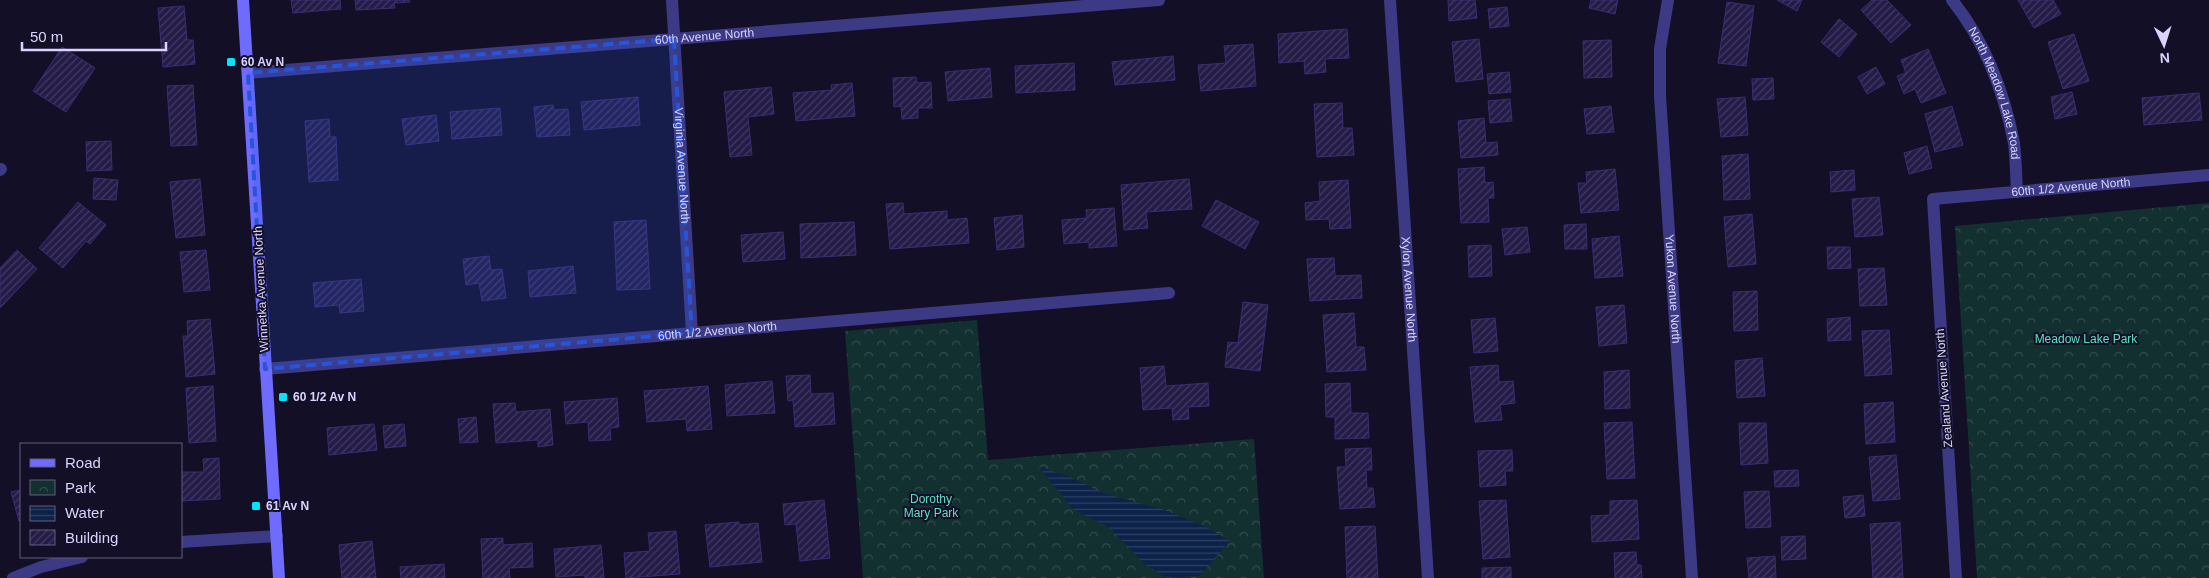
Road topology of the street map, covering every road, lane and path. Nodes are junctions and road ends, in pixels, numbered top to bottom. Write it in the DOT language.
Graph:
graph roads {
  1 [pos="243,0"];
  2 [pos="672,0"];
  3 [pos="1159,0"];
  4 [pos="1390,0"];
  5 [pos="1668,0"];
  6 [pos="1952,0"];
  7 [pos="674,39"];
  8 [pos="248,73"];
  9 [pos="2209,175"];
  10 [pos="2017,192"];
  11 [pos="1932,199"];
  12 [pos="1169,293"];
  13 [pos="692,333"];
  14 [pos="266,369"];
  15 [pos="277,536"];
  16 [pos="182,542"];
  17 [pos="78,558"];
  18 [pos="13,578"];
  19 [pos="279,578"];
  20 [pos="1428,578"];
  21 [pos="1692,578"];
  22 [pos="1956,578"];
  1 -- 8 [label="street, Winnetka Avenue North"];
  2 -- 7 [label="street, Virginia Avenue North"];
  3 -- 7 [label="street, 60th Avenue North"];
  4 -- 20 [label="street, Xylon Avenue North"];
  5 -- 21 [label="street, Yukon Avenue North"];
  6 -- 10 [label="street, North Meadow Lake Road"];
  7 -- 8 [label="street, 60th Avenue North"];
  7 -- 13 [label="street, Virginia Avenue North"];
  8 -- 14 [label="street, Winnetka Avenue North"];
  9 -- 10 [label="street, 60th 1/2 Avenue North"];
  10 -- 11 [label="street, 60th 1/2 Avenue North"];
  11 -- 22 [label="street, Zealand Avenue North"];
  12 -- 13 [label="street, 60th 1/2 Avenue North"];
  13 -- 14 [label="street, 60th 1/2 Avenue North"];
  14 -- 15 [label="street, Winnetka Avenue North"];
  15 -- 16 [label="street"];
  15 -- 19 [label="street, Winnetka Avenue North"];
  17 -- 18 [label="street"];
}
